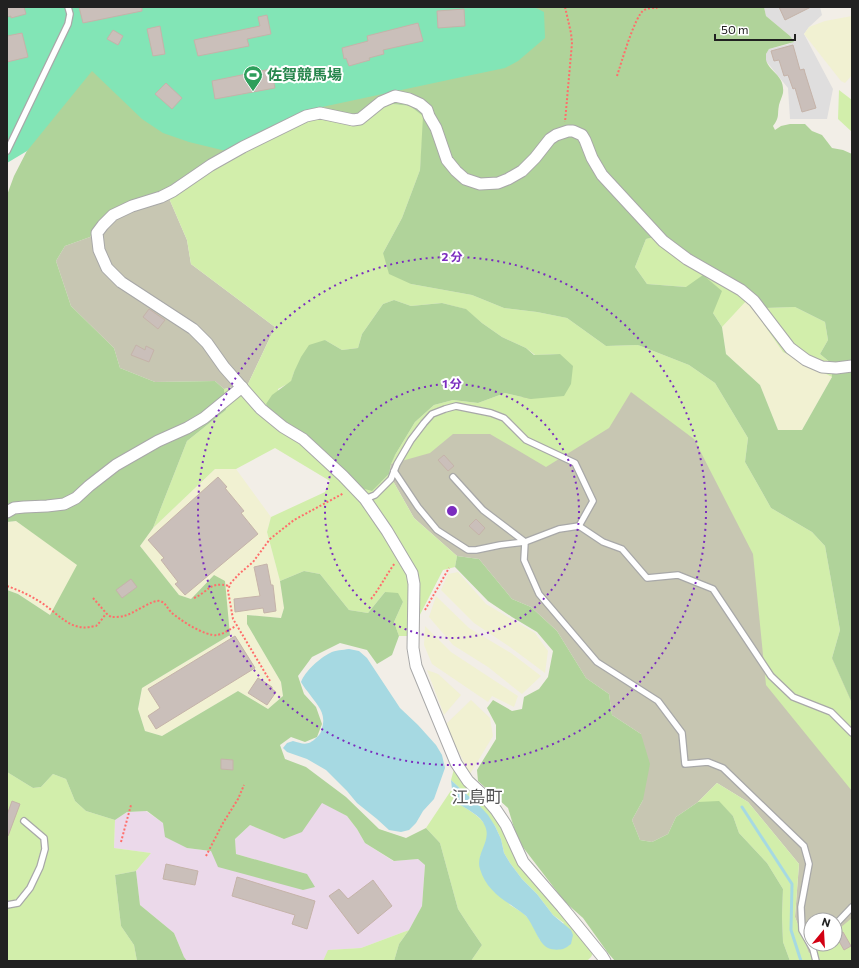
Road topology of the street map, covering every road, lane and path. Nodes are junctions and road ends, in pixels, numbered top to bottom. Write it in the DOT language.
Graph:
graph roads {
  1 [pos="68,7"];
  2 [pos="565,7"];
  3 [pos="658,7"];
  4 [pos="617,76"];
  5 [pos="568,131"];
  6 [pos="7,152"];
  7 [pos="852,366"];
  8 [pos="242,388"];
  9 [pos="394,471"];
  10 [pos="453,477"];
  11 [pos="354,488"];
  12 [pos="365,499"];
  13 [pos="7,512"];
  14 [pos="579,526"];
  15 [pos="525,542"];
  16 [pos="402,556"];
  17 [pos="448,568"];
  18 [pos="7,586"];
  19 [pos="229,586"];
  20 [pos="93,598"];
  21 [pos="194,598"];
  22 [pos="371,599"];
  23 [pos="107,614"];
  24 [pos="423,617"];
  25 [pos="237,625"];
  26 [pos="270,681"];
  27 [pos="852,733"];
  28 [pos="244,785"];
  29 [pos="131,805"];
  30 [pos="24,820"];
  31 [pos="121,842"];
  32 [pos="206,856"];
  33 [pos="7,905"];
  34 [pos="852,907"];
  35 [pos="843,917"];
  36 [pos="803,931"];
  37 [pos="605,961"];
  1 -- 6 [label="lane"];
  2 -- 5 [label="path"];
  3 -- 4 [label="path"];
  5 -- 7 [label="street"];
  5 -- 8 [label="street"];
  8 -- 11 [label="street"];
  8 -- 13 [label="street"];
  9 -- 12 [label="lane"];
  9 -- 14 [label="lane"];
  9 -- 15 [label="lane"];
  10 -- 15 [label="lane"];
  11 -- 12 [label="street"];
  11 -- 19 [label="path"];
  12 -- 16 [label="street"];
  14 -- 15 [label="lane"];
  14 -- 27 [label="lane"];
  15 -- 36 [label="lane"];
  16 -- 22 [label="path"];
  16 -- 37 [label="street"];
  17 -- 24 [label="path"];
  18 -- 23 [label="path"];
  19 -- 21 [label="path"];
  19 -- 25 [label="path"];
  20 -- 23 [label="path"];
  23 -- 25 [label="path"];
  25 -- 26 [label="path"];
  28 -- 32 [label="path"];
  29 -- 31 [label="path"];
  30 -- 33 [label="lane"];
  34 -- 35 [label="lane"];
}
